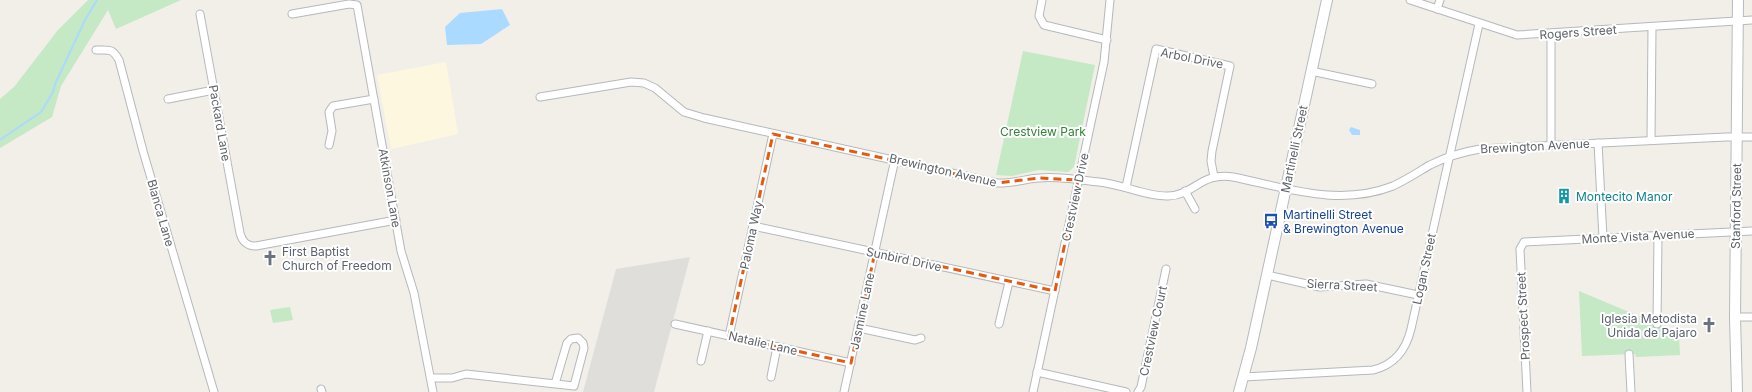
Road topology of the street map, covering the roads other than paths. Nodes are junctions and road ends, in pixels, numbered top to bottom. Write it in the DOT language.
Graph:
graph roads {
  1 [pos="1042,0"];
  2 [pos="1110,0"];
  3 [pos="1327,0"];
  4 [pos="1410,0"];
  5 [pos="1440,0"];
  6 [pos="1738,0"];
  7 [pos="1437,9"];
  8 [pos="200,14"];
  9 [pos="292,14"];
  10 [pos="1752,20"];
  11 [pos="1738,21"];
  12 [pos="1479,24"];
  13 [pos="1652,26"];
  14 [pos="1551,34"];
  15 [pos="1107,40"];
  16 [pos="96,50"];
  17 [pos="1311,71"];
  18 [pos="1372,84"];
  19 [pos="214,90"];
  20 [pos="540,97"];
  21 [pos="168,99"];
  22 [pos="374,99"];
  23 [pos="773,134"];
  24 [pos="1737,137"];
  25 [pos="1752,137"];
  26 [pos="1652,140"];
  27 [pos="1598,143"];
  28 [pos="329,145"];
  29 [pos="1551,145"];
  30 [pos="1449,157"];
  31 [pos="895,159"];
  32 [pos="1214,177"];
  33 [pos="1078,180"];
  34 [pos="1126,187"];
  35 [pos="1285,189"];
  36 [pos="1185,191"];
  37 [pos="1195,209"];
  38 [pos="396,220"];
  39 [pos="753,226"];
  40 [pos="1752,231"];
  41 [pos="1736,232"];
  42 [pos="1658,236"];
  43 [pos="1603,238"];
  44 [pos="1524,242"];
  45 [pos="875,252"];
  46 [pos="1166,269"];
  47 [pos="1267,275"];
  48 [pos="1009,282"];
  49 [pos="1055,291"];
  50 [pos="1418,295"];
  51 [pos="1735,317"];
  52 [pos="1752,317"];
  53 [pos="1658,320"];
  54 [pos="675,324"];
  55 [pos="999,324"];
  56 [pos="859,328"];
  57 [pos="708,331"];
  58 [pos="729,336"];
  59 [pos="921,338"];
  60 [pos="777,347"];
  61 [pos="1629,354"];
  62 [pos="701,361"];
  63 [pos="851,363"];
  64 [pos="1037,372"];
  65 [pos="771,377"];
  66 [pos="1243,377"];
  67 [pos="431,378"];
  68 [pos="555,384"];
  69 [pos="214,392"];
  70 [pos="433,392"];
  71 [pos="844,392"];
  72 [pos="1033,392"];
  73 [pos="1126,392"];
  74 [pos="1138,392"];
  75 [pos="1239,392"];
  76 [pos="1527,392"];
  77 [pos="1631,392"];
  78 [pos="1737,392"];
  1 -- 15 [label="street"];
  2 -- 15 [label="street, Crestview Drive"];
  3 -- 17 [label="street, Martinelli Street"];
  4 -- 7 [label="street, Rogers Street"];
  5 -- 7 [label="street"];
  6 -- 11 [label="street, Stanford Street"];
  7 -- 12 [label="street, Rogers Street"];
  8 -- 19 [label="street, Packard Lane"];
  9 -- 22 [label="street, Atkinson Lane"];
  10 -- 11 [label="street, Rogers Street"];
  11 -- 13 [label="street, Rogers Street"];
  11 -- 24 [label="street, Stanford Street"];
  12 -- 14 [label="street, Rogers Street"];
  12 -- 30 [label="street, Logan Street"];
  13 -- 14 [label="street, Rogers Street"];
  13 -- 26 [label="street"];
  14 -- 29 [label="street"];
  15 -- 33 [label="street, Crestview Drive"];
  16 -- 69 [label="street, Blanca Lane"];
  17 -- 18 [label="street"];
  17 -- 35 [label="street, Martinelli Street"];
  19 -- 21 [label="street"];
  19 -- 38 [label="street, Packard Lane"];
  20 -- 23 [label="street, Brewington Avenue"];
  22 -- 28 [label="street"];
  22 -- 38 [label="street, Atkinson Lane"];
  23 -- 31 [label="street, Brewington Avenue"];
  23 -- 39 [label="street, Paloma Way"];
  24 -- 25 [label="street, Brewington Avenue"];
  24 -- 26 [label="street, Brewington Avenue"];
  24 -- 41 [label="street, Stanford Street"];
  26 -- 27 [label="street, Brewington Avenue"];
  27 -- 29 [label="street, Brewington Avenue"];
  27 -- 43 [label="street"];
  29 -- 30 [label="street, Brewington Avenue"];
  30 -- 35 [label="street, Brewington Avenue"];
  30 -- 50 [label="street, Logan Street"];
  31 -- 33 [label="street, Brewington Avenue"];
  31 -- 45 [label="street, Jasmine Lane"];
  32 -- 34 [label="street, Arbol Drive"];
  32 -- 35 [label="street, Brewington Avenue"];
  32 -- 36 [label="street, Brewington Avenue"];
  33 -- 34 [label="street, Brewington Avenue"];
  33 -- 49 [label="street, Crestview Drive"];
  34 -- 36 [label="street, Brewington Avenue"];
  35 -- 47 [label="street, Martinelli Street"];
  36 -- 37 [label="street"];
  38 -- 67 [label="street, Atkinson Lane"];
  39 -- 45 [label="street, Sunbird Drive"];
  39 -- 58 [label="street, Paloma Way"];
  40 -- 41 [label="street, Monte Vista Avenue"];
  41 -- 42 [label="street, Monte Vista Avenue"];
  41 -- 51 [label="street, Stanford Street"];
  42 -- 43 [label="street, Monte Vista Avenue"];
  42 -- 53 [label="street"];
  43 -- 44 [label="street, Monte Vista Avenue"];
  44 -- 76 [label="street, Prospect Street"];
  45 -- 48 [label="street, Sunbird Drive"];
  45 -- 56 [label="street, Jasmine Lane"];
  46 -- 74 [label="street, Crestview Court"];
  47 -- 50 [label="street, Sierra Street"];
  47 -- 66 [label="street, Martinelli Street"];
  48 -- 49 [label="street, Sunbird Drive"];
  48 -- 55 [label="street"];
  49 -- 64 [label="street, Crestview Drive"];
  50 -- 66 [label="street, Logan Street"];
  51 -- 52 [label="street"];
  51 -- 78 [label="street, Stanford Street"];
  54 -- 57 [label="street, Natalie Lane"];
  56 -- 59 [label="street"];
  56 -- 63 [label="street, Jasmine Lane"];
  57 -- 58 [label="street, Natalie Lane"];
  57 -- 62 [label="street"];
  58 -- 60 [label="street, Natalie Lane"];
  60 -- 63 [label="street, Natalie Lane"];
  60 -- 65 [label="street"];
  61 -- 77 [label="street"];
  63 -- 71 [label="street, Jasmine Lane"];
  64 -- 72 [label="street, Crestview Drive"];
  64 -- 73 [label="street"];
  66 -- 75 [label="street, Martinelli Street"];
  67 -- 68 [label="street"];
  67 -- 70 [label="street, Atkinson Lane"];
  68 -- 68 [label="street"];
}
